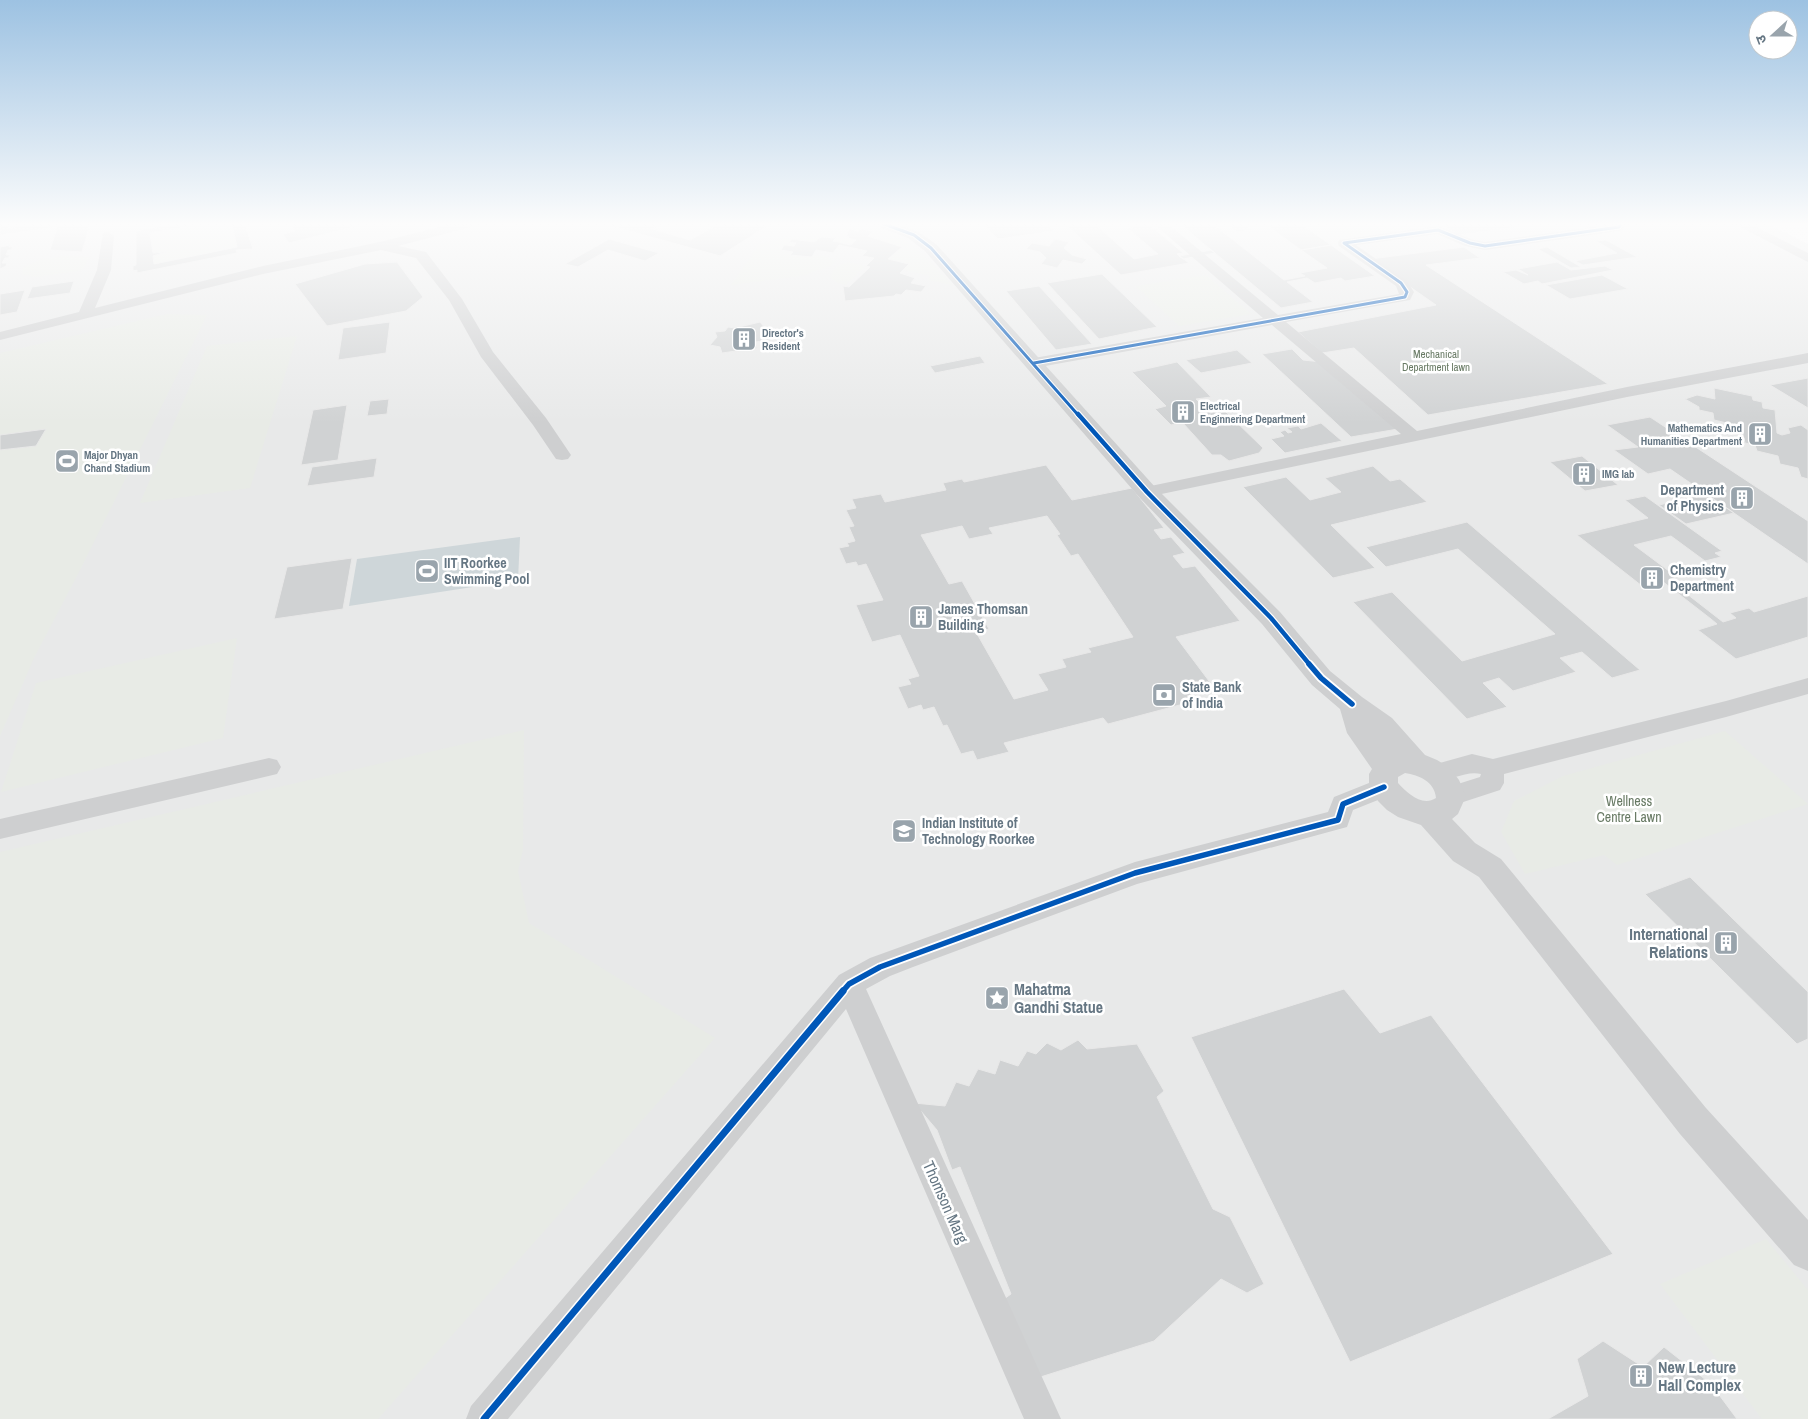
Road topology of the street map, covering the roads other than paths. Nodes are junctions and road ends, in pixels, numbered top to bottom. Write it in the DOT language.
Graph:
graph roads {
  1 [pos="95,290"];
  2 [pos="183,290"];
  3 [pos="448,290"];
  4 [pos="969,290"];
  5 [pos="1237,290"];
  6 [pos="1406,290"];
  7 [pos="85,315"];
  8 [pos="1271,319"];
  9 [pos="0,336"];
  10 [pos="1808,358"];
  11 [pos="1034,363"];
  12 [pos="1413,436"];
  13 [pos="562,455"];
  14 [pos="1147,492"];
  15 [pos="1808,686"];
  16 [pos="270,766"];
  17 [pos="1422,787"];
  18 [pos="0,829"];
  19 [pos="849,984"];
  20 [pos="1808,1251"];
  21 [pos="484,1419"];
  22 [pos="1043,1419"];
  1 -- 7 [label="street"];
  2 -- 7 [label="street"];
  3 -- 13 [label="street"];
  4 -- 11 [label="street"];
  5 -- 8 [label="street"];
  6 -- 8 [label="street"];
  7 -- 9 [label="street"];
  8 -- 11 [label="street"];
  8 -- 12 [label="street"];
  10 -- 12 [label="street"];
  11 -- 14 [label="street"];
  12 -- 14 [label="street"];
  14 -- 17 [label="street"];
  15 -- 17 [label="street"];
  16 -- 18 [label="street"];
  17 -- 19 [label="street"];
  17 -- 20 [label="street"];
  19 -- 21 [label="street"];
  19 -- 22 [label="street, Thomson Marg"];
}
